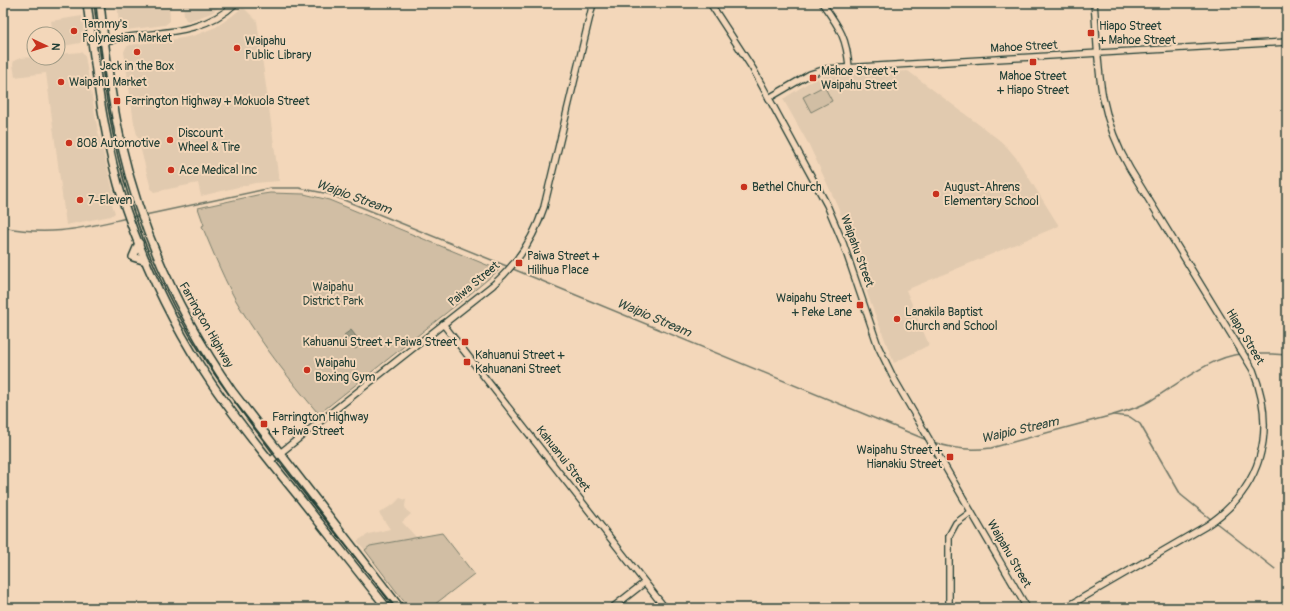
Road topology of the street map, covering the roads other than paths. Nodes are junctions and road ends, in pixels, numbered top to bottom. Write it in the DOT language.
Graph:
graph roads {
  1 [pos="87,3"];
  2 [pos="100,3"];
  3 [pos="236,3"];
  4 [pos="593,3"];
  5 [pos="710,3"];
  6 [pos="822,3"];
  7 [pos="1094,3"];
  8 [pos="104,41"];
  9 [pos="1287,42"];
  10 [pos="93,44"];
  11 [pos="1098,54"];
  12 [pos="849,68"];
  13 [pos="769,98"];
  14 [pos="137,222"];
  15 [pos="443,324"];
  16 [pos="280,453"];
  17 [pos="270,461"];
  18 [pos="971,512"];
  19 [pos="644,583"];
  20 [pos="387,608"];
  21 [pos="400,608"];
  22 [pos="612,608"];
  23 [pos="665,608"];
  24 [pos="949,608"];
  25 [pos="1027,608"];
  26 [pos="1065,608"];
  1 -- 10 [label="main road, Farrington Highway"];
  2 -- 8 [label="main road, Farrington Highway"];
  3 -- 8 [label="street"];
  4 -- 15 [label="street, Paiwa Street"];
  5 -- 13 [label="street, Waipahu Street"];
  6 -- 12 [label="street"];
  7 -- 11 [label="street, Hiapo Street"];
  8 -- 10 [label="street"];
  8 -- 14 [label="main road, Farrington Highway"];
  9 -- 11 [label="street, Mahoe Street"];
  10 -- 14 [label="main road, Farrington Highway"];
  11 -- 12 [label="street, Mahoe Street"];
  11 -- 26 [label="street, Hiapo Street"];
  12 -- 13 [label="street, Mahoe Street"];
  13 -- 18 [label="street, Waipahu Street"];
  14 -- 16 [label="main road, Farrington Highway"];
  14 -- 17 [label="main road, Farrington Highway"];
  15 -- 16 [label="street, Paiwa Street"];
  15 -- 19 [label="street, Kahuanui Street"];
  16 -- 17 [label="street, Paiwa Street"];
  16 -- 21 [label="main road, Farrington Highway"];
  17 -- 20 [label="main road, Farrington Highway"];
  18 -- 24 [label="street"];
  18 -- 25 [label="street, Waipahu Street"];
  19 -- 22 [label="street"];
  19 -- 23 [label="street, Kahuanui Street"];
}
